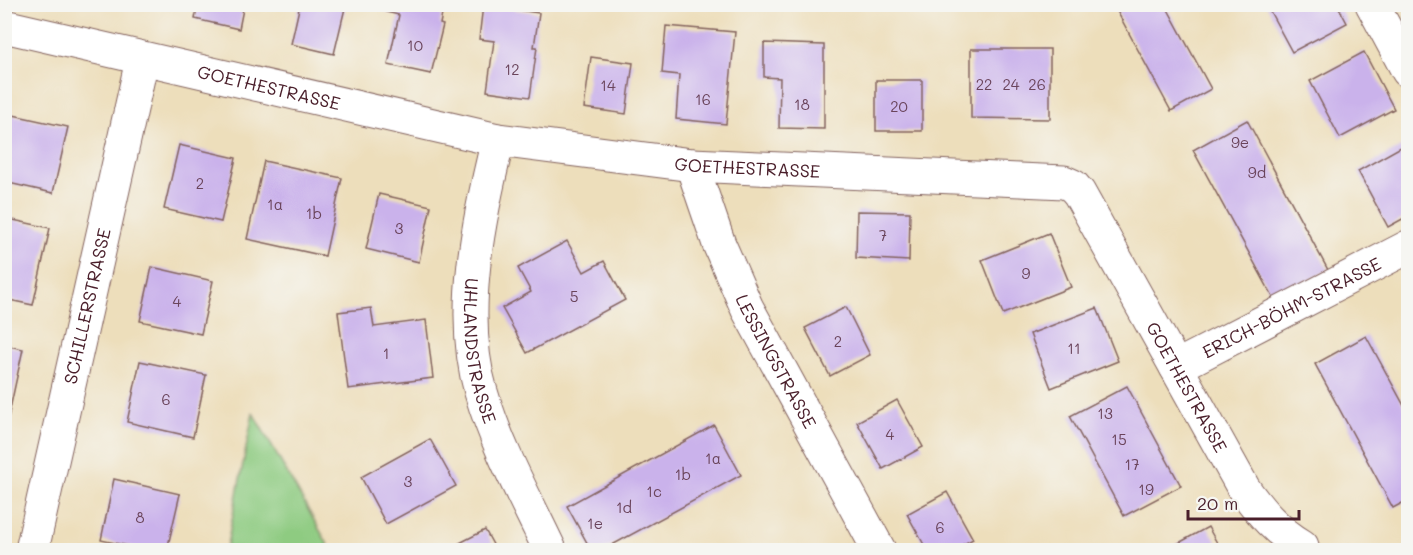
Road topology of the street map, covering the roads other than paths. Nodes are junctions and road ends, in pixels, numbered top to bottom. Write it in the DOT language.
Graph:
graph roads {
  1 [pos="1372,4"];
  2 [pos="4,26"];
  3 [pos="142,60"];
  4 [pos="1408,71"];
  5 [pos="498,140"];
  6 [pos="692,165"];
  7 [pos="1408,247"];
  8 [pos="1176,367"];
  9 [pos="1302,546"];
  10 [pos="32,550"];
  11 [pos="550,550"];
  12 [pos="879,550"];
  1 -- 4 [label="street"];
  2 -- 3 [label="street, GOETHESTRASSE"];
  3 -- 5 [label="street, GOETHESTRASSE"];
  3 -- 10 [label="street, SCHILLERSTRASSE"];
  5 -- 6 [label="street, GOETHESTRASSE"];
  5 -- 11 [label="street, UHLANDSTRASSE"];
  6 -- 8 [label="street, GOETHESTRASSE"];
  6 -- 12 [label="street, LESSINGSTRASSE"];
  7 -- 8 [label="street, ERICH-BÖHM-STRASSE"];
  8 -- 9 [label="street, GOETHESTRASSE"];
}
